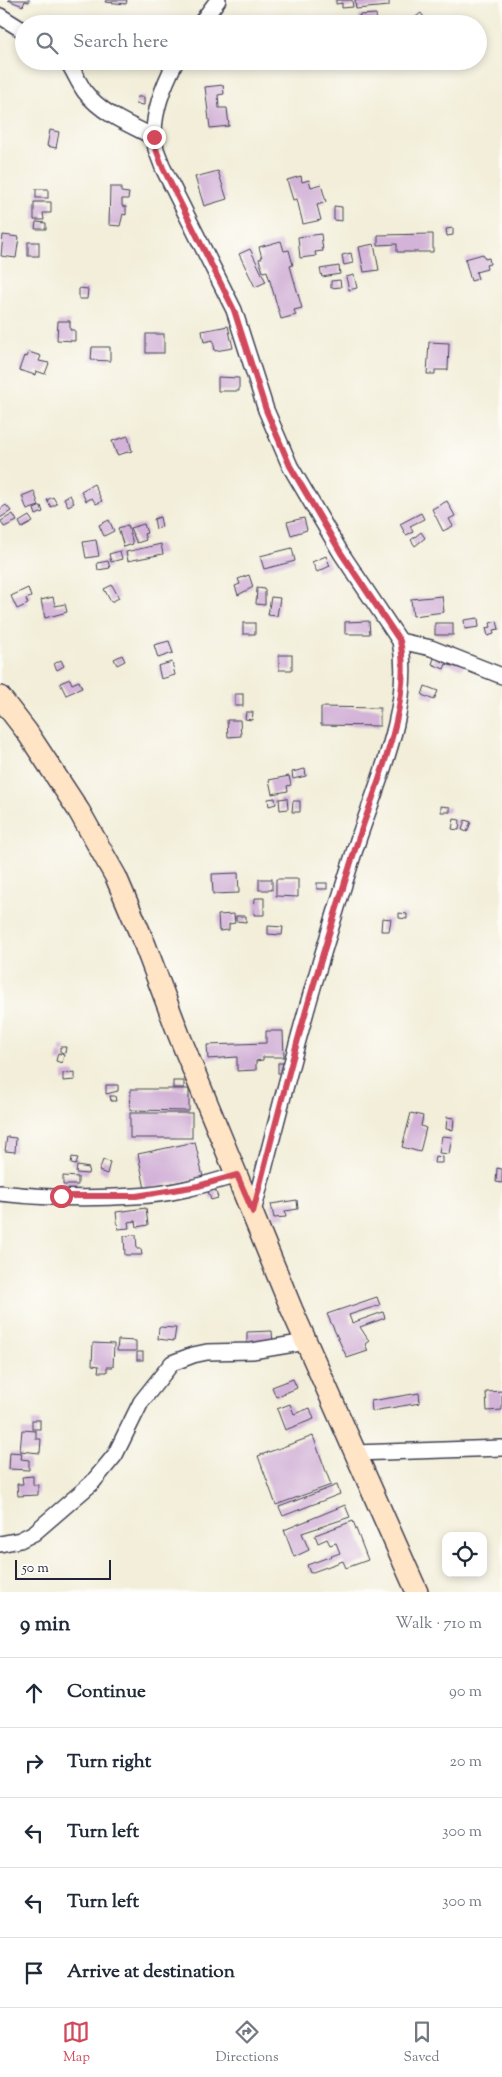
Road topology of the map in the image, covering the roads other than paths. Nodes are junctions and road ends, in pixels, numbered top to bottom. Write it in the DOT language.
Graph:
graph roads {
  1 [pos="218,0"];
  2 [pos="207,15"];
  3 [pos="0,16"];
  4 [pos="15,25"];
  5 [pos="72,70"];
  6 [pos="172,70"];
  7 [pos="154,137"];
  8 [pos="400,641"];
  9 [pos="502,676"];
  10 [pos="0,697"];
  11 [pos="237,1175"];
  12 [pos="0,1193"];
  13 [pos="253,1212"];
  14 [pos="306,1342"];
  15 [pos="502,1448"];
  16 [pos="355,1453"];
  17 [pos="0,1544"];
  18 [pos="416,1592"];
  1 -- 2 [label="street"];
  3 -- 4 [label="street"];
  5 -- 7 [label="street"];
  6 -- 7 [label="street"];
  7 -- 8 [label="street"];
  8 -- 9 [label="street"];
  8 -- 13 [label="street"];
  10 -- 11 [label="street"];
  11 -- 12 [label="street"];
  11 -- 13 [label="street"];
  13 -- 14 [label="street"];
  14 -- 16 [label="street"];
  14 -- 17 [label="street"];
  15 -- 16 [label="street"];
  16 -- 18 [label="street"];
}
